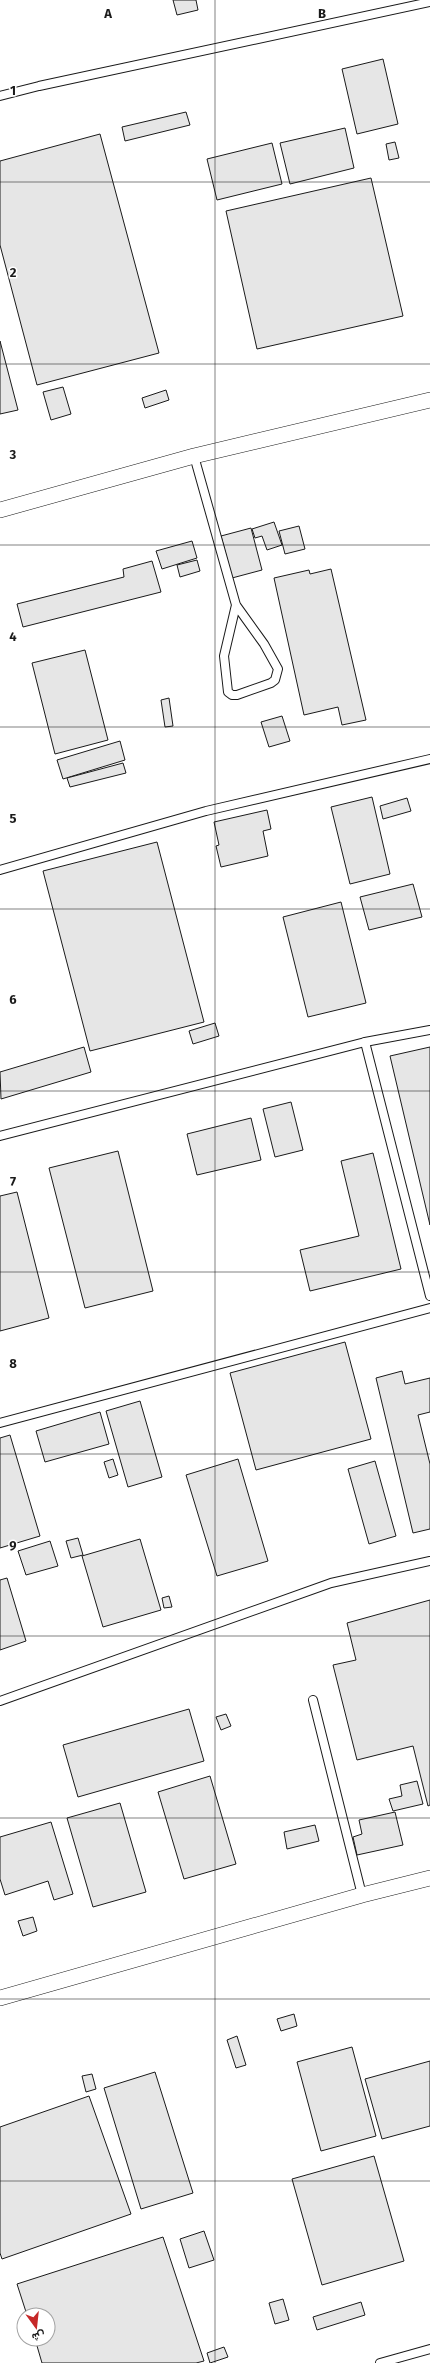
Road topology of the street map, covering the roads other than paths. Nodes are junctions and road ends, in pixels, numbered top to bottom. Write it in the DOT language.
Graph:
graph roads {
  1 [pos="430,2"];
  2 [pos="0,96"];
  3 [pos="430,400"];
  4 [pos="194,456"];
  5 [pos="0,510"];
  6 [pos="236,605"];
  7 [pos="430,759"];
  8 [pos="0,870"];
  9 [pos="430,1030"];
  10 [pos="365,1042"];
  11 [pos="0,1136"];
  12 [pos="430,1296"];
  13 [pos="430,1308"];
  14 [pos="0,1423"];
  15 [pos="430,1561"];
  16 [pos="313,1700"];
  17 [pos="0,1701"];
  18 [pos="430,1878"];
  19 [pos="362,1895"];
  20 [pos="0,1998"];
  21 [pos="430,2349"];
  22 [pos="380,2363"];
  1 -- 2 [label="lane"];
  3 -- 4 [label="street"];
  4 -- 5 [label="street"];
  4 -- 6 [label="lane"];
  6 -- 6 [label="lane"];
  7 -- 8 [label="lane"];
  9 -- 10 [label="lane"];
  10 -- 11 [label="lane"];
  10 -- 12 [label="lane"];
  13 -- 14 [label="lane"];
  15 -- 17 [label="lane"];
  16 -- 19 [label="lane"];
  18 -- 19 [label="street"];
  19 -- 20 [label="street"];
  21 -- 22 [label="lane"];
}
